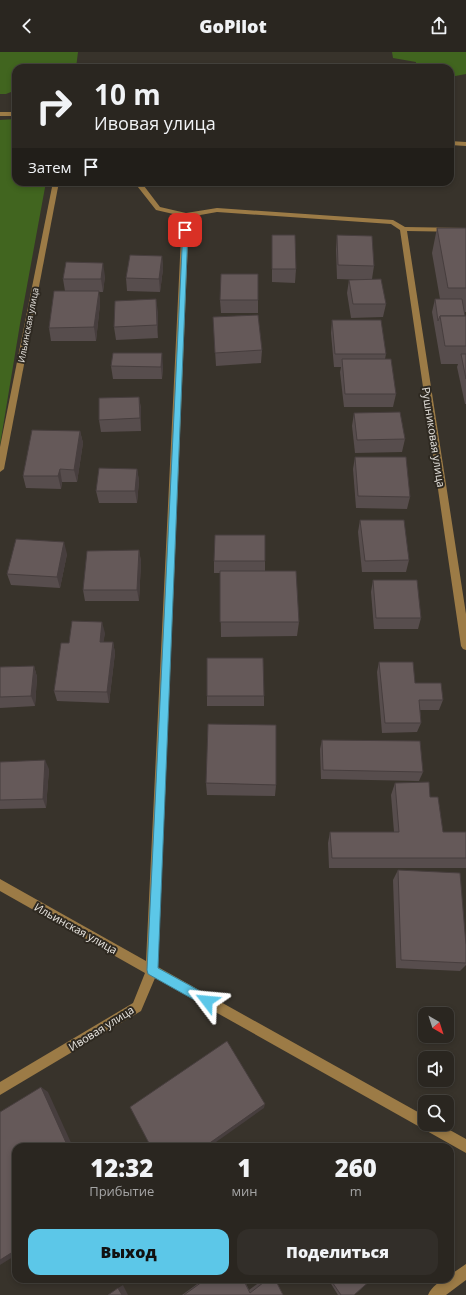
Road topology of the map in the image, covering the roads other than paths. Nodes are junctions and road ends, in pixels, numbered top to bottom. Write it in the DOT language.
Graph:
graph roads {
  1 [pos="0,114"];
  2 [pos="12,114"];
  3 [pos="454,143"];
  4 [pos="466,144"];
  5 [pos="55,186"];
  6 [pos="140,186"];
  7 [pos="186,215"];
  8 [pos="403,229"];
  9 [pos="466,230"];
  10 [pos="0,469"];
  11 [pos="466,646"];
  12 [pos="0,885"];
  13 [pos="152,970"];
  14 [pos="0,1089"];
  15 [pos="418,1120"];
  16 [pos="439,1131"];
  17 [pos="466,1146"];
  18 [pos="466,1271"];
  19 [pos="454,1280"];
  20 [pos="450,1283"];
  21 [pos="435,1295"];
  1 -- 2 [label="street"];
  3 -- 4 [label="street"];
  5 -- 10 [label="street, Ильинская улица"];
  6 -- 7 [label="street"];
  7 -- 8 [label="street"];
  7 -- 13 [label="street, Ивовая улица"];
  8 -- 9 [label="street"];
  8 -- 11 [label="street, Рушниковая улица"];
  12 -- 13 [label="street, Ильинская улица"];
  13 -- 14 [label="street, Ивовая улица"];
  13 -- 15 [label="street, Ильинская улица"];
  16 -- 17 [label="street, Ильинская улица"];
  18 -- 19 [label="street"];
  20 -- 21 [label="street"];
}
